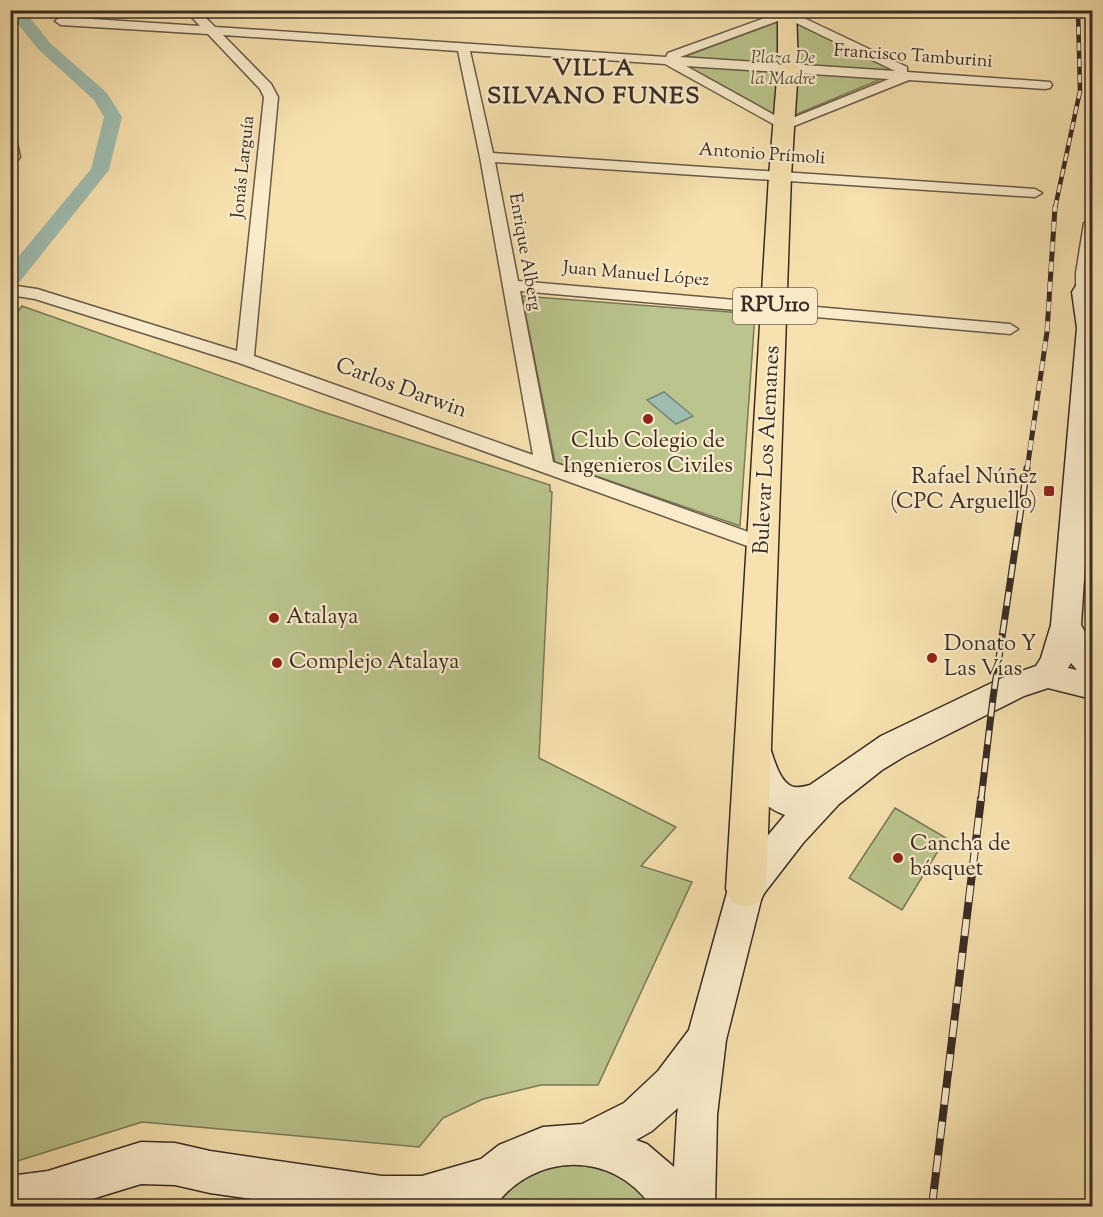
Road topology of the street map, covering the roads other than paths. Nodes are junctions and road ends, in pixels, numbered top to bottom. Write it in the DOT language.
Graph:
graph roads {
  1 [pos="191,10"];
  2 [pos="787,12"];
  3 [pos="61,21"];
  4 [pos="212,30"];
  5 [pos="463,46"];
  6 [pos="664,58"];
  7 [pos="788,67"];
  8 [pos="911,75"];
  9 [pos="1045,85"];
  10 [pos="784,126"];
  11 [pos="10,143"];
  12 [pos="487,157"];
  13 [pos="10,160"];
  14 [pos="780,176"];
  15 [pos="1035,194"];
  16 [pos="1092,223"];
  17 [pos="510,285"];
  18 [pos="1088,285"];
  19 [pos="14,290"];
  20 [pos="775,306"];
  21 [pos="1091,324"];
  22 [pos="1010,329"];
  23 [pos="245,359"];
  24 [pos="544,466"];
  25 [pos="764,545"];
  26 [pos="1066,625"];
  27 [pos="1092,668"];
  28 [pos="1047,675"];
  29 [pos="1092,687"];
  30 [pos="754,748"];
  31 [pos="826,794"];
  32 [pos="746,889"];
  33 [pos="706,1040"];
  34 [pos="587,1144"];
  35 [pos="480,1192"];
  36 [pos="10,1197"];
  37 [pos="676,1206"];
  38 [pos="694,1206"];
  1 -- 4 [label="street, Jonás Larguía"];
  2 -- 6 [label="street"];
  2 -- 7 [label="main road, Bulevar Los Alemanes / RPU110"];
  2 -- 8 [label="street"];
  3 -- 4 [label="street, Francisco Tamburini"];
  4 -- 5 [label="street, Francisco Tamburini"];
  4 -- 23 [label="street, Jonás Larguía"];
  5 -- 6 [label="street, Francisco Tamburini"];
  5 -- 12 [label="street, Enrique Alberg"];
  6 -- 7 [label="street, Francisco Tamburini"];
  6 -- 10 [label="street"];
  7 -- 8 [label="street, Francisco Tamburini"];
  7 -- 10 [label="main road, Bulevar Los Alemanes / RPU110"];
  8 -- 9 [label="street, Francisco Tamburini"];
  8 -- 10 [label="street"];
  10 -- 14 [label="main road, Bulevar Los Alemanes / RPU110"];
  11 -- 13 [label="street"];
  12 -- 14 [label="street, Antonio Prímoli"];
  12 -- 17 [label="street, Enrique Alberg"];
  14 -- 15 [label="street, Antonio Prímoli"];
  14 -- 20 [label="main road, Bulevar Los Alemanes / RPU110"];
  16 -- 18 [label="street"];
  17 -- 20 [label="street, Juan Manuel López"];
  17 -- 24 [label="street, Enrique Alberg"];
  18 -- 21 [label="main road"];
  19 -- 23 [label="street, Carlos Darwin"];
  20 -- 22 [label="street, Juan Manuel López"];
  20 -- 25 [label="main road, Bulevar Los Alemanes / RPU110"];
  21 -- 26 [label="main road"];
  23 -- 24 [label="street, Carlos Darwin"];
  24 -- 25 [label="street, Carlos Darwin"];
  25 -- 30 [label="main road, Bulevar Los Alemanes / RPU110"];
  26 -- 27 [label="main road"];
  26 -- 28 [label="main road"];
  28 -- 29 [label="main road"];
  28 -- 31 [label="main road"];
  30 -- 31 [label="main road"];
  30 -- 32 [label="main road, Bulevar Los Alemanes / RPU110"];
  31 -- 32 [label="main road"];
  32 -- 33 [label="main road"];
  33 -- 34 [label="main road"];
  33 -- 38 [label="main road"];
  34 -- 35 [label="main road"];
  34 -- 37 [label="main road"];
  35 -- 36 [label="main road"];
}
